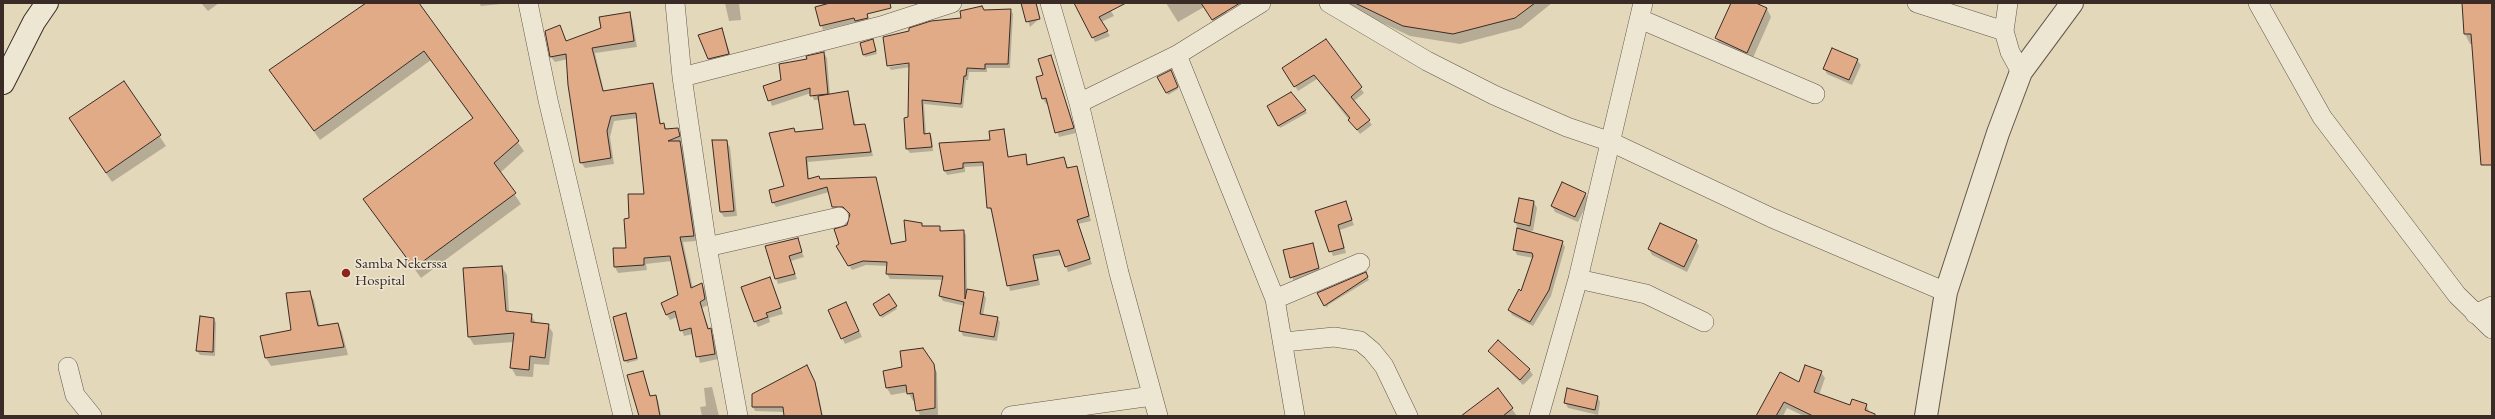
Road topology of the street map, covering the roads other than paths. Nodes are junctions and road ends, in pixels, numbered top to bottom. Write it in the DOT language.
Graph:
graph roads {
  1 [pos="47,3"];
  2 [pos="675,3"];
  3 [pos="952,3"];
  4 [pos="1050,3"];
  5 [pos="1260,3"];
  6 [pos="1329,3"];
  7 [pos="1917,3"];
  8 [pos="2008,3"];
  9 [pos="2072,3"];
  10 [pos="2258,3"];
  11 [pos="531,4"];
  12 [pos="1642,11"];
  13 [pos="2004,31"];
  14 [pos="1177,55"];
  15 [pos="2021,72"];
  16 [pos="682,76"];
  17 [pos="3,83"];
  18 [pos="1815,94"];
  19 [pos="1079,103"];
  20 [pos="1611,142"];
  21 [pos="839,218"];
  22 [pos="707,247"];
  23 [pos="1360,263"];
  24 [pos="1578,279"];
  25 [pos="1946,292"];
  26 [pos="1275,299"];
  27 [pos="2492,306"];
  28 [pos="2475,314"];
  29 [pos="1704,322"];
  30 [pos="2492,329"];
  31 [pos="1284,342"];
  32 [pos="68,366"];
  33 [pos="1152,396"];
  34 [pos="92,416"];
  35 [pos="623,416"];
  36 [pos="738,416"];
  37 [pos="1011,416"];
  38 [pos="1158,416"];
  39 [pos="1295,416"];
  40 [pos="1408,416"];
  41 [pos="1539,416"];
  42 [pos="1926,416"];
  1 -- 17 [label="street"];
  2 -- 16 [label="street"];
  3 -- 16 [label="street"];
  4 -- 19 [label="street"];
  5 -- 14 [label="street"];
  6 -- 20 [label="street"];
  7 -- 13 [label="street"];
  8 -- 13 [label="street"];
  9 -- 15 [label="street"];
  10 -- 28 [label="street"];
  11 -- 35 [label="street"];
  12 -- 18 [label="street"];
  12 -- 20 [label="street"];
  13 -- 15 [label="street"];
  14 -- 19 [label="street"];
  14 -- 26 [label="street"];
  15 -- 25 [label="street"];
  16 -- 22 [label="street"];
  19 -- 33 [label="street"];
  20 -- 24 [label="street"];
  20 -- 25 [label="street"];
  21 -- 22 [label="street"];
  22 -- 36 [label="street"];
  23 -- 26 [label="street"];
  24 -- 29 [label="street"];
  24 -- 41 [label="street"];
  25 -- 42 [label="street"];
  26 -- 31 [label="street"];
  27 -- 28 [label="street"];
  28 -- 30 [label="street"];
  31 -- 39 [label="street"];
  31 -- 40 [label="street"];
  32 -- 34 [label="street"];
  33 -- 37 [label="street"];
  33 -- 38 [label="street"];
}
